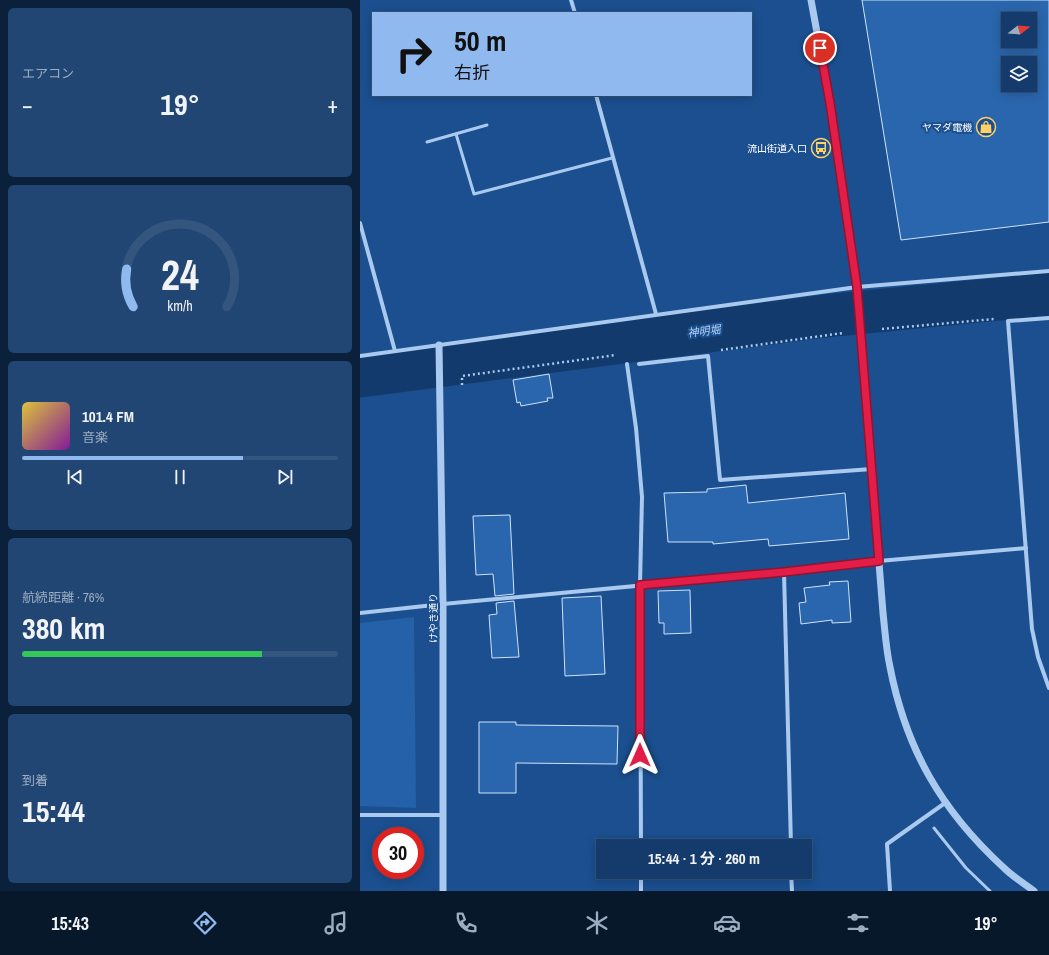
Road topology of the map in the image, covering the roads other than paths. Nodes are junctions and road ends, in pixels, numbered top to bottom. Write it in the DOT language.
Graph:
graph roads {
  1 [pos="571,0"];
  2 [pos="811,0"];
  3 [pos="575,12"];
  4 [pos="596,96"];
  5 [pos="486,124"];
  6 [pos="456,134"];
  7 [pos="427,142"];
  8 [pos="612,158"];
  9 [pos="360,223"];
  10 [pos="1049,271"];
  11 [pos="857,287"];
  12 [pos="656,314"];
  13 [pos="1049,318"];
  14 [pos="439,345"];
  15 [pos="395,351"];
  16 [pos="360,356"];
  17 [pos="627,364"];
  18 [pos="640,364"];
  19 [pos="872,469"];
  20 [pos="1026,548"];
  21 [pos="879,561"];
  22 [pos="784,572"];
  23 [pos="640,585"];
  24 [pos="443,604"];
  25 [pos="360,613"];
  26 [pos="1049,688"];
  27 [pos="945,803"];
  28 [pos="360,815"];
  29 [pos="443,815"];
  30 [pos="934,828"];
  31 [pos="641,839"];
  32 [pos="791,839"];
  33 [pos="641,879"];
  34 [pos="791,879"];
  35 [pos="443,891"];
  36 [pos="641,891"];
  37 [pos="792,891"];
  38 [pos="890,891"];
  39 [pos="990,891"];
  40 [pos="1034,891"];
  1 -- 3 [label="street"];
  2 -- 11 [label="street"];
  4 -- 8 [label="street"];
  5 -- 6 [label="lane"];
  6 -- 7 [label="lane"];
  6 -- 8 [label="lane"];
  8 -- 12 [label="street"];
  9 -- 15 [label="street"];
  10 -- 11 [label="street"];
  11 -- 12 [label="street"];
  11 -- 19 [label="street"];
  12 -- 14 [label="street"];
  13 -- 20 [label="street"];
  14 -- 15 [label="street"];
  14 -- 24 [label="street, けやき通り"];
  15 -- 16 [label="street"];
  17 -- 23 [label="street"];
  18 -- 19 [label="street"];
  19 -- 21 [label="street"];
  20 -- 21 [label="street"];
  20 -- 26 [label="street"];
  21 -- 22 [label="street"];
  21 -- 27 [label="street"];
  22 -- 23 [label="street"];
  22 -- 32 [label="street"];
  23 -- 24 [label="street"];
  23 -- 31 [label="street"];
  24 -- 25 [label="street"];
  24 -- 29 [label="street, けやき通り"];
  27 -- 38 [label="street"];
  27 -- 40 [label="street"];
  28 -- 29 [label="street"];
  29 -- 35 [label="street, けやき通り"];
  30 -- 39 [label="lane"];
  33 -- 36 [label="street"];
  34 -- 37 [label="street"];
}
